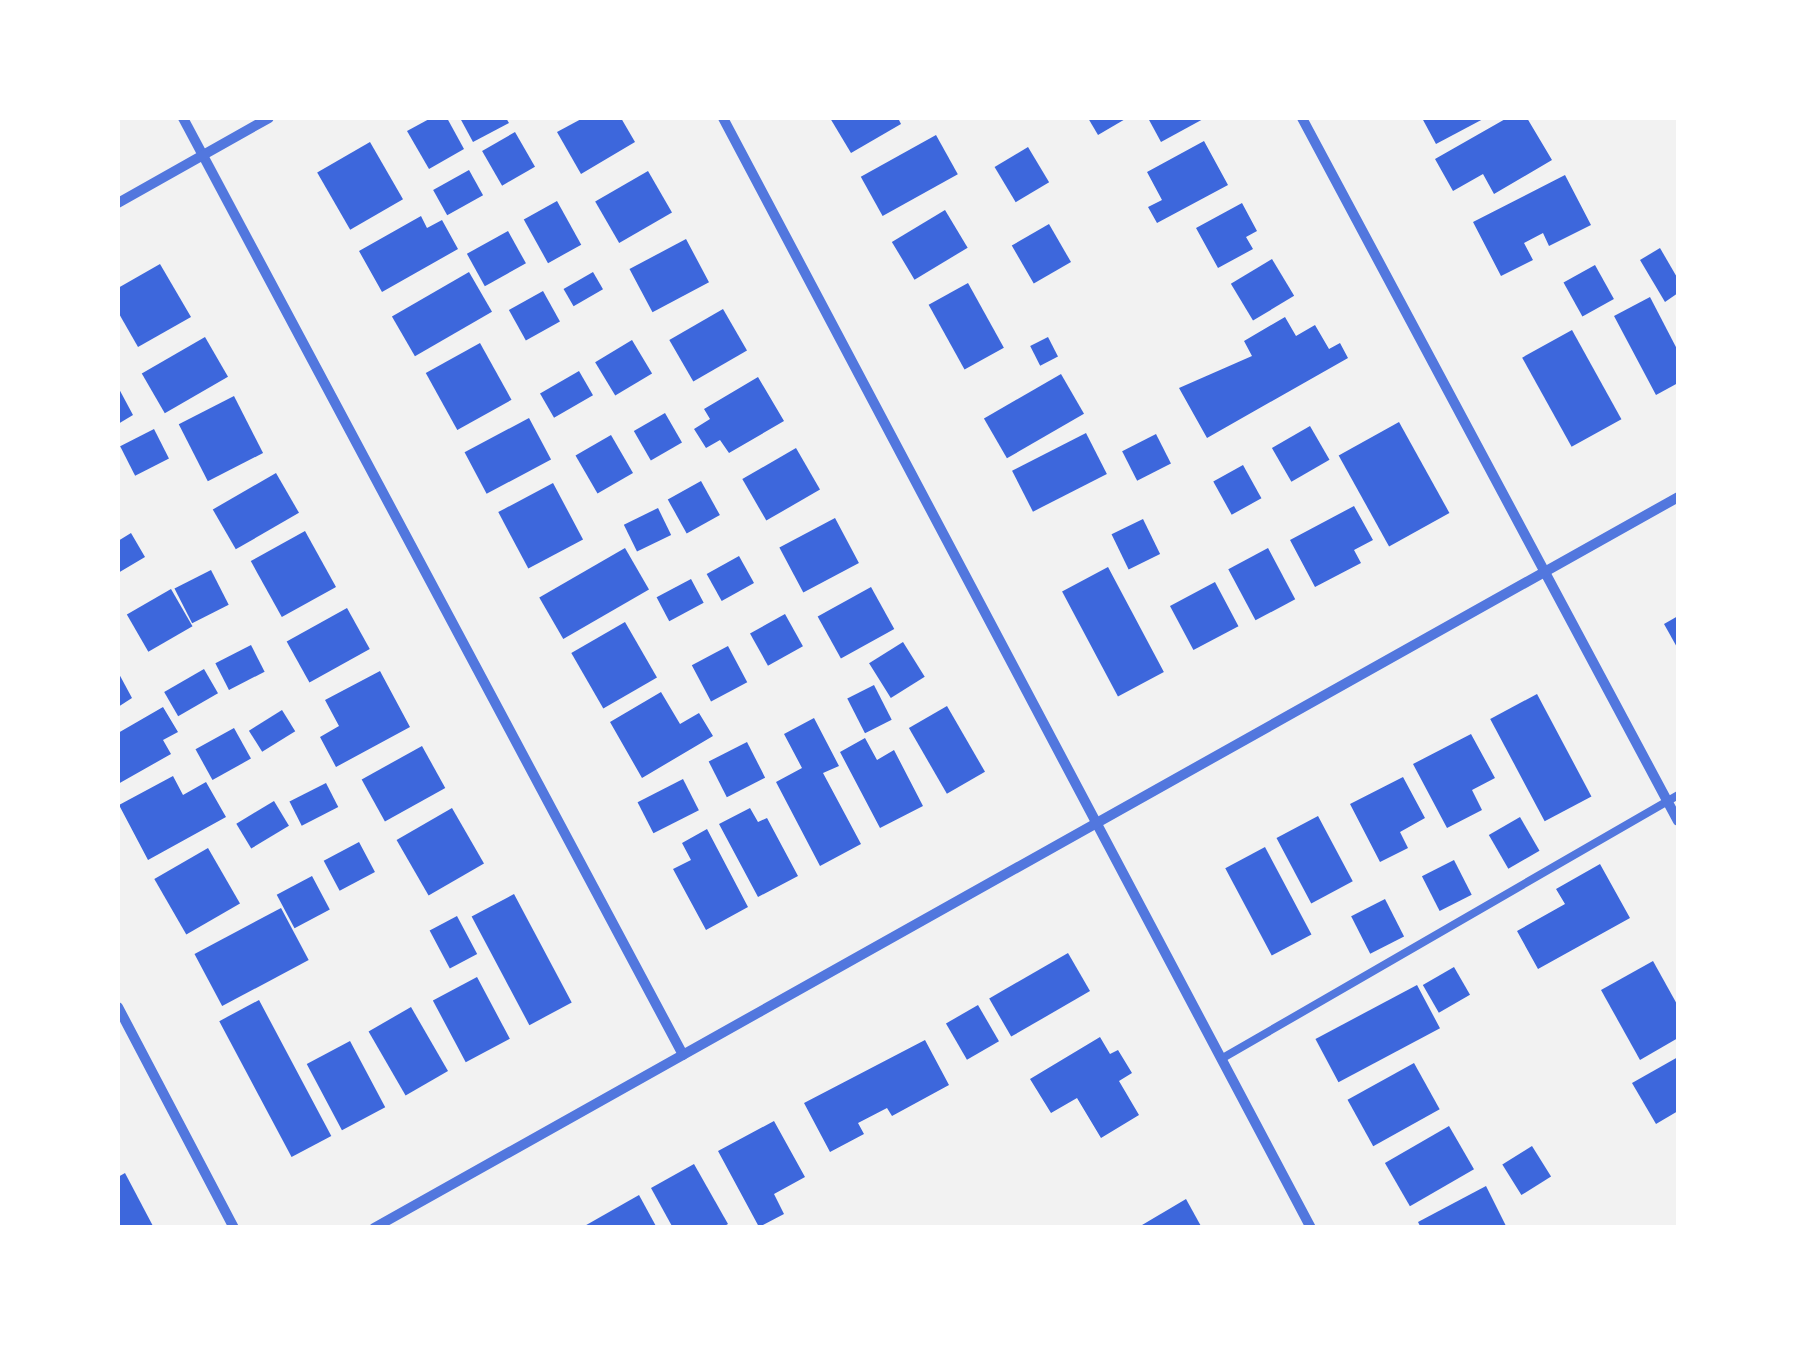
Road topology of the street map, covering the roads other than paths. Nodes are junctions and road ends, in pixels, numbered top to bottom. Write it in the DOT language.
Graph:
graph roads {
  1 [pos="182,118"];
  2 [pos="269,118"];
  3 [pos="722,118"];
  4 [pos="1302,118"];
  5 [pos="203,155"];
  6 [pos="118,203"];
  7 [pos="1678,497"];
  8 [pos="1545,572"];
  9 [pos="1673,798"];
  10 [pos="1678,821"];
  11 [pos="1096,823"];
  12 [pos="118,1007"];
  13 [pos="683,1055"];
  14 [pos="1221,1059"];
  15 [pos="234,1228"];
  16 [pos="374,1228"];
  17 [pos="1310,1228"];
  1 -- 5 [label="street"];
  2 -- 5 [label="street"];
  3 -- 11 [label="street"];
  4 -- 8 [label="street"];
  5 -- 6 [label="street"];
  5 -- 13 [label="street"];
  7 -- 8 [label="street"];
  8 -- 9 [label="street"];
  8 -- 11 [label="street"];
  9 -- 10 [label="street"];
  9 -- 14 [label="lane"];
  11 -- 13 [label="street"];
  11 -- 14 [label="street"];
  12 -- 15 [label="street"];
  13 -- 16 [label="street"];
  14 -- 17 [label="street"];
}
